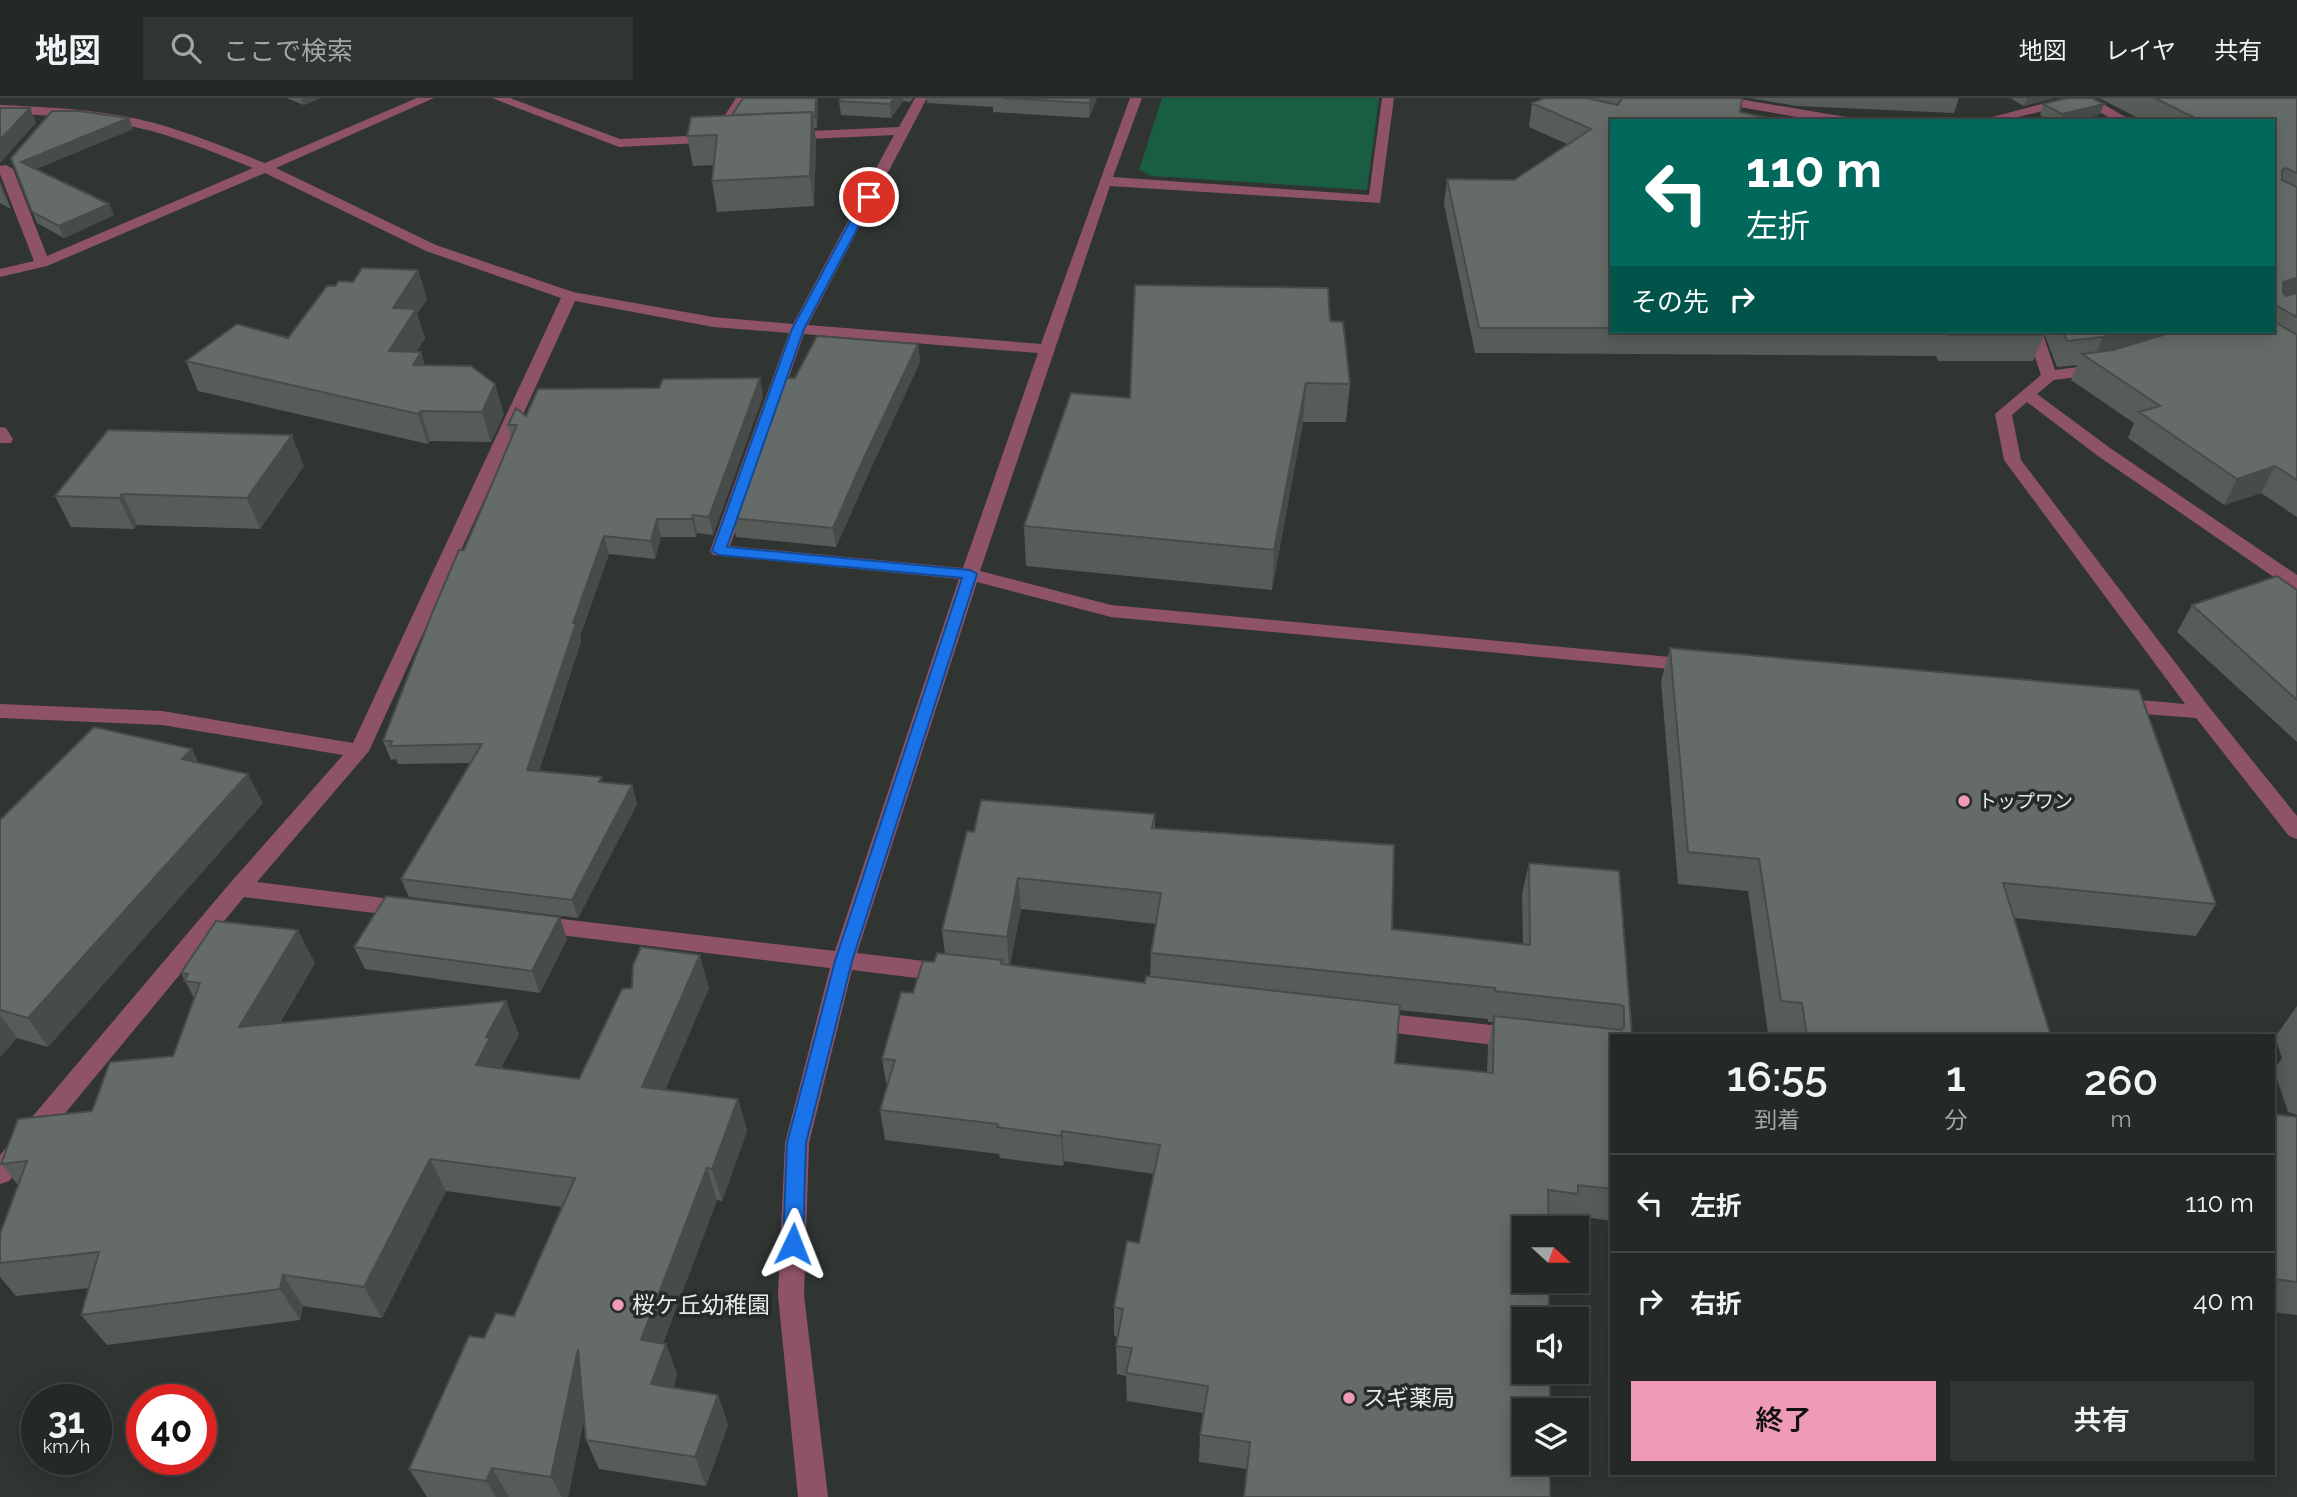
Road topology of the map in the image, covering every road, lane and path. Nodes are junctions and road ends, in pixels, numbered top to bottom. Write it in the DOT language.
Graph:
graph roads {
  1 [pos="428,98"];
  2 [pos="498,98"];
  3 [pos="742,98"];
  4 [pos="921,98"];
  5 [pos="1136,98"];
  6 [pos="1388,98"];
  7 [pos="1710,98"];
  8 [pos="2082,98"];
  9 [pos="0,109"];
  10 [pos="54,110"];
  11 [pos="1834,119"];
  12 [pos="1992,119"];
  13 [pos="2122,119"];
  14 [pos="904,131"];
  15 [pos="769,137"];
  16 [pos="7,166"];
  17 [pos="266,168"];
  18 [pos="1105,181"];
  19 [pos="42,263"];
  20 [pos="0,273"];
  21 [pos="570,296"];
  22 [pos="798,329"];
  23 [pos="2035,333"];
  24 [pos="1048,349"];
  25 [pos="2120,363"];
  26 [pos="2049,376"];
  27 [pos="2027,394"];
  28 [pos="970,574"];
  29 [pos="2297,584"];
  30 [pos="1705,666"];
  31 [pos="2106,704"];
  32 [pos="0,711"];
  33 [pos="2202,712"];
  34 [pos="359,751"];
  35 [pos="2297,831"];
  36 [pos="239,888"];
  37 [pos="431,911"];
  38 [pos="514,921"];
  39 [pos="844,961"];
  40 [pos="978,976"];
  41 [pos="1350,1018"];
  42 [pos="1543,1040"];
  43 [pos="0,1173"];
  44 [pos="813,1497"];
  1 -- 17 [label="street"];
  2 -- 3 [label="street"];
  4 -- 14 [label="street"];
  5 -- 18 [label="street"];
  6 -- 18 [label="street"];
  7 -- 11 [label="street"];
  8 -- 12 [label="street"];
  8 -- 13 [label="street"];
  9 -- 10 [label="street"];
  10 -- 17 [label="street"];
  14 -- 15 [label="street"];
  14 -- 22 [label="street"];
  16 -- 19 [label="street"];
  17 -- 19 [label="street"];
  17 -- 21 [label="street"];
  18 -- 24 [label="street"];
  19 -- 20 [label="street"];
  21 -- 22 [label="street"];
  21 -- 34 [label="street"];
  22 -- 24 [label="street"];
  22 -- 28 [label="street"];
  23 -- 26 [label="street"];
  24 -- 28 [label="street"];
  25 -- 26 [label="street"];
  26 -- 27 [label="street"];
  27 -- 29 [label="street"];
  27 -- 33 [label="street"];
  28 -- 30 [label="street"];
  28 -- 39 [label="street"];
  31 -- 33 [label="street"];
  32 -- 34 [label="street"];
  33 -- 35 [label="street"];
  34 -- 36 [label="street"];
  36 -- 37 [label="street"];
  36 -- 43 [label="street"];
  38 -- 39 [label="street"];
  39 -- 40 [label="street"];
  39 -- 44 [label="street"];
  41 -- 42 [label="street"];
}
